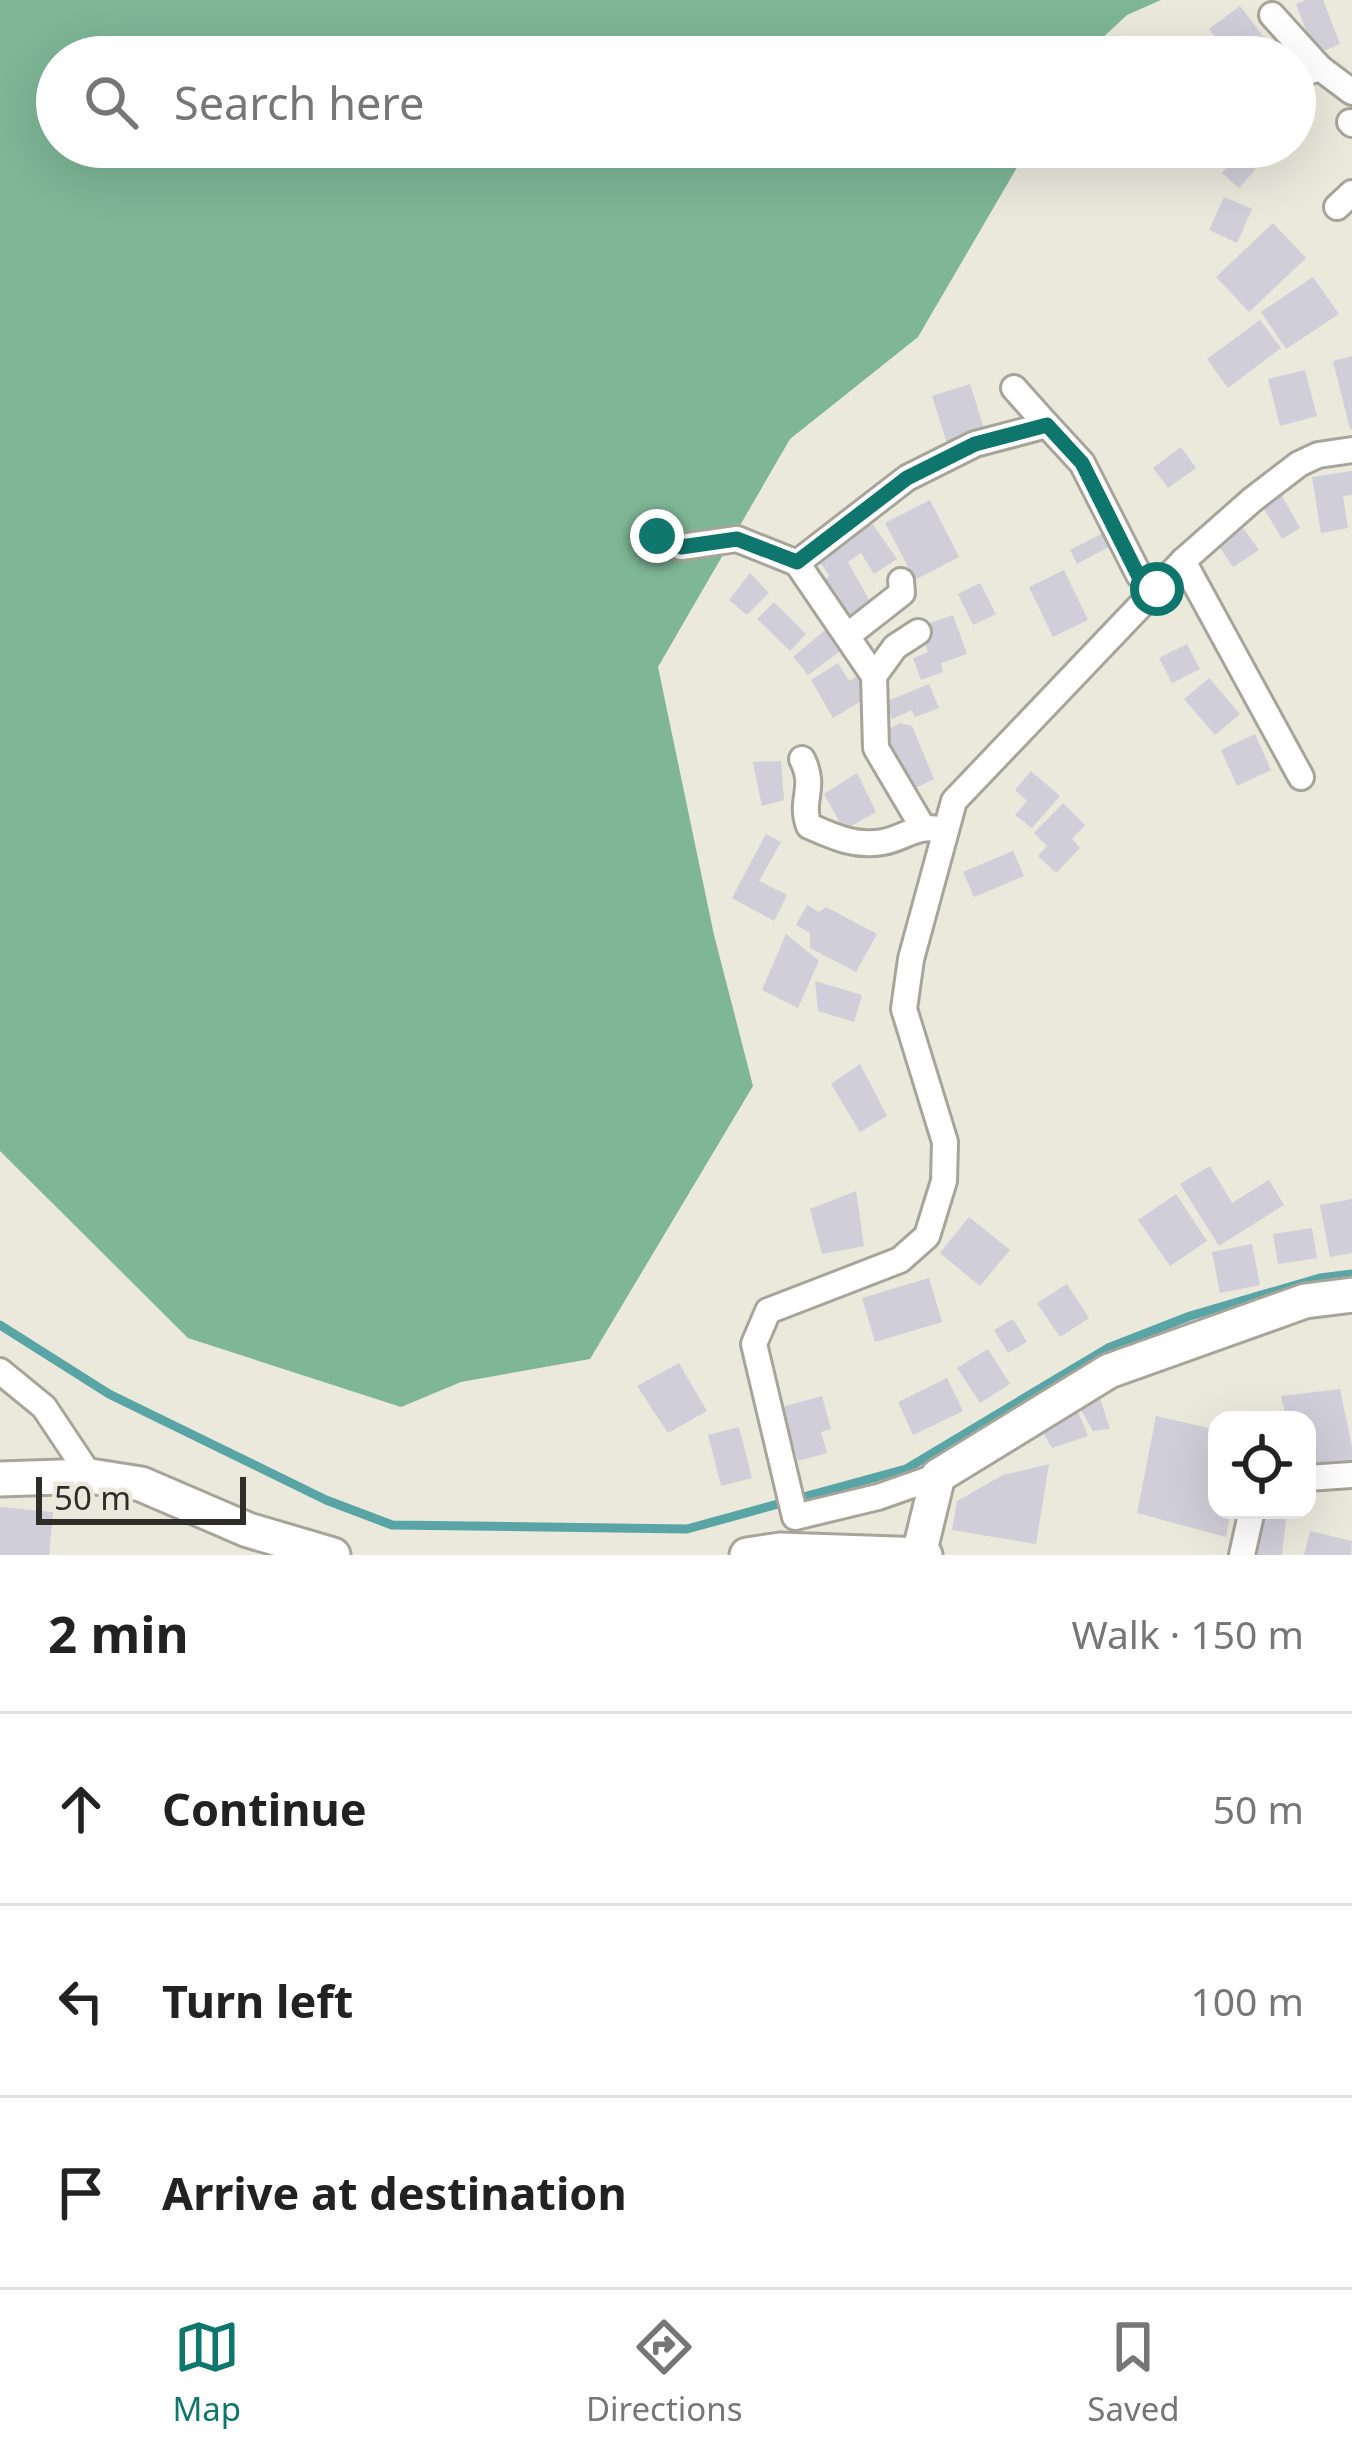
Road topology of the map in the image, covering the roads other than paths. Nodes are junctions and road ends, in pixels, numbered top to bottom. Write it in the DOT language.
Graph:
graph roads {
  1 [pos="1272,15"];
  2 [pos="1291,36"];
  3 [pos="1316,64"];
  4 [pos="1320,68"];
  5 [pos="1316,69"];
  6 [pos="1352,92"];
  7 [pos="1013,388"];
  8 [pos="1047,425"];
  9 [pos="1352,450"];
  10 [pos="657,536"];
  11 [pos="1183,561"];
  12 [pos="797,562"];
  13 [pos="901,581"];
  14 [pos="1157,589"];
  15 [pos="918,632"];
  16 [pos="847,636"];
  17 [pos="874,676"];
  18 [pos="802,759"];
  19 [pos="1301,777"];
  20 [pos="934,828"];
  21 [pos="1352,1295"];
  22 [pos="0,1371"];
  23 [pos="1352,1475"];
  24 [pos="90,1476"];
  25 [pos="938,1476"];
  26 [pos="1316,1477"];
  27 [pos="0,1479"];
  28 [pos="1250,1519"];
  29 [pos="333,1555"];
  30 [pos="747,1555"];
  31 [pos="921,1555"];
  32 [pos="1242,1555"];
  1 -- 2 [label="street"];
  3 -- 4 [label="street"];
  4 -- 5 [label="street"];
  4 -- 6 [label="street"];
  7 -- 8 [label="street"];
  8 -- 12 [label="street"];
  8 -- 14 [label="street"];
  9 -- 11 [label="street"];
  10 -- 12 [label="street"];
  11 -- 14 [label="street"];
  11 -- 19 [label="street"];
  12 -- 16 [label="street"];
  13 -- 16 [label="street"];
  14 -- 20 [label="street"];
  15 -- 17 [label="street"];
  16 -- 17 [label="street"];
  17 -- 20 [label="street"];
  18 -- 20 [label="street"];
  20 -- 25 [label="street"];
  21 -- 25 [label="street"];
  22 -- 24 [label="street"];
  23 -- 26 [label="street"];
  24 -- 27 [label="street"];
  24 -- 29 [label="street"];
  25 -- 31 [label="street"];
  28 -- 32 [label="street"];
  30 -- 31 [label="street"];
}
